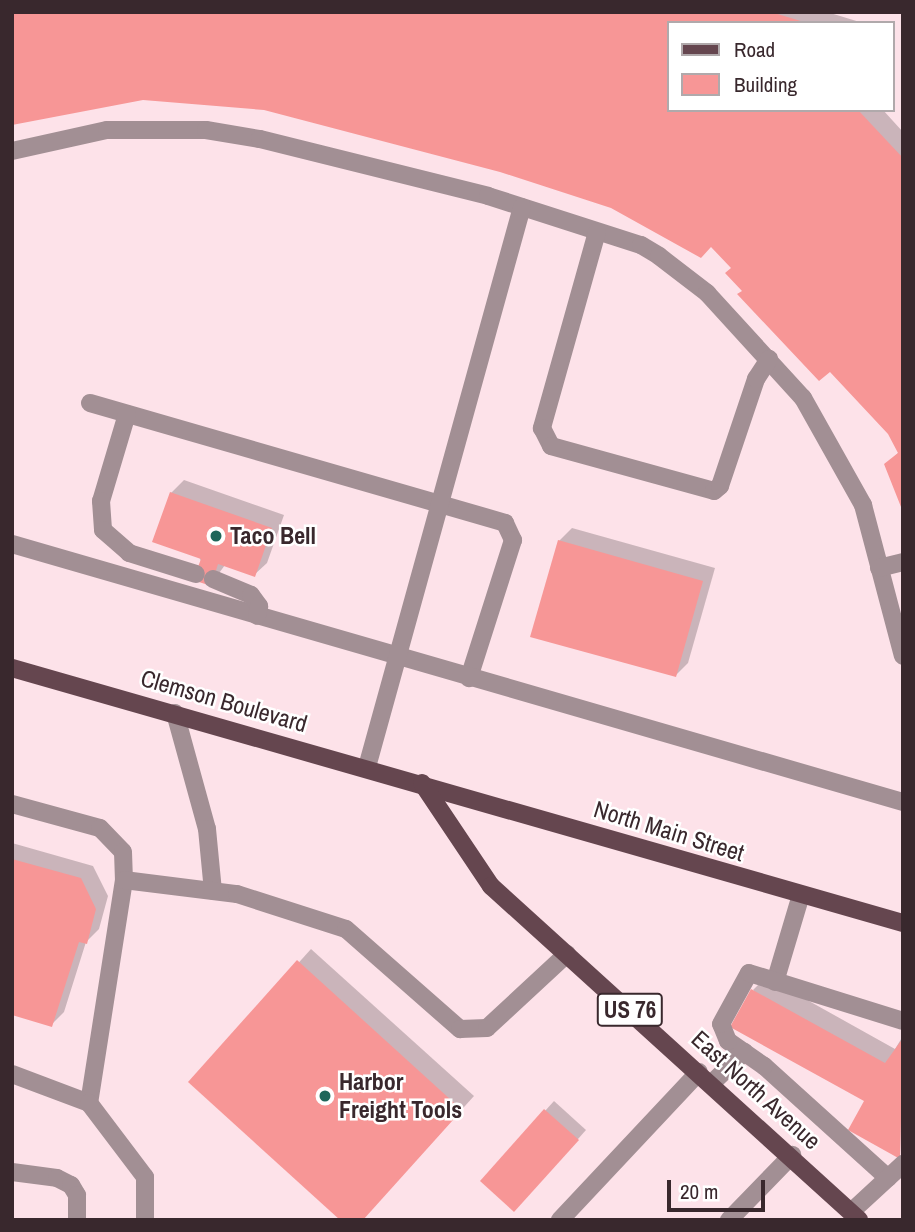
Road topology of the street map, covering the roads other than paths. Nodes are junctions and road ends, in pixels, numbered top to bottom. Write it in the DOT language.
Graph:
graph roads {
  1 [pos="12,150"];
  2 [pos="522,207"];
  3 [pos="597,232"];
  4 [pos="769,359"];
  5 [pos="90,403"];
  6 [pos="127,414"];
  7 [pos="440,503"];
  8 [pos="12,544"];
  9 [pos="903,562"];
  10 [pos="879,568"];
  11 [pos="257,616"];
  12 [pos="903,656"];
  13 [pos="397,657"];
  14 [pos="12,667"];
  15 [pos="469,678"];
  16 [pos="175,713"];
  17 [pos="367,767"];
  18 [pos="422,783"];
  19 [pos="903,802"];
  20 [pos="12,804"];
  21 [pos="124,880"];
  22 [pos="213,891"];
  23 [pos="801,895"];
  24 [pos="903,923"];
  25 [pos="567,954"];
  26 [pos="775,982"];
  27 [pos="903,1021"];
  28 [pos="744,1052"];
  29 [pos="12,1074"];
  30 [pos="705,1078"];
  31 [pos="89,1103"];
  32 [pos="792,1155"];
  33 [pos="903,1164"];
  34 [pos="12,1172"];
  35 [pos="888,1178"];
  36 [pos="855,1216"];
  37 [pos="77,1220"];
  38 [pos="145,1220"];
  39 [pos="560,1220"];
  40 [pos="729,1220"];
  1 -- 2 [label="street"];
  2 -- 3 [label="street"];
  2 -- 7 [label="street"];
  3 -- 4 [label="street"];
  3 -- 4 [label="street"];
  4 -- 10 [label="street"];
  5 -- 6 [label="street"];
  6 -- 7 [label="street"];
  6 -- 11 [label="street"];
  7 -- 13 [label="street"];
  7 -- 15 [label="street"];
  8 -- 11 [label="street"];
  9 -- 10 [label="street"];
  10 -- 12 [label="street"];
  11 -- 13 [label="street"];
  13 -- 15 [label="street"];
  13 -- 17 [label="street"];
  14 -- 16 [label="main road, Clemson Boulevard"];
  15 -- 19 [label="street"];
  16 -- 17 [label="main road, Clemson Boulevard"];
  16 -- 22 [label="street"];
  17 -- 18 [label="main road, Clemson Boulevard"];
  18 -- 23 [label="main road, North Main Street"];
  18 -- 25 [label="main road, East North Avenue / US 76"];
  20 -- 21 [label="street"];
  21 -- 22 [label="street"];
  21 -- 31 [label="street"];
  22 -- 25 [label="street"];
  23 -- 24 [label="main road, North Main Street"];
  23 -- 26 [label="street"];
  25 -- 30 [label="main road, East North Avenue / US 76"];
  26 -- 27 [label="street"];
  26 -- 28 [label="street"];
  28 -- 30 [label="street"];
  28 -- 35 [label="street"];
  29 -- 31 [label="street"];
  30 -- 32 [label="main road, East North Avenue / US 76"];
  30 -- 39 [label="street"];
  31 -- 38 [label="street"];
  32 -- 36 [label="main road, East North Avenue / US 76"];
  32 -- 40 [label="street"];
  33 -- 35 [label="street"];
  34 -- 37 [label="street"];
  35 -- 36 [label="street"];
}
